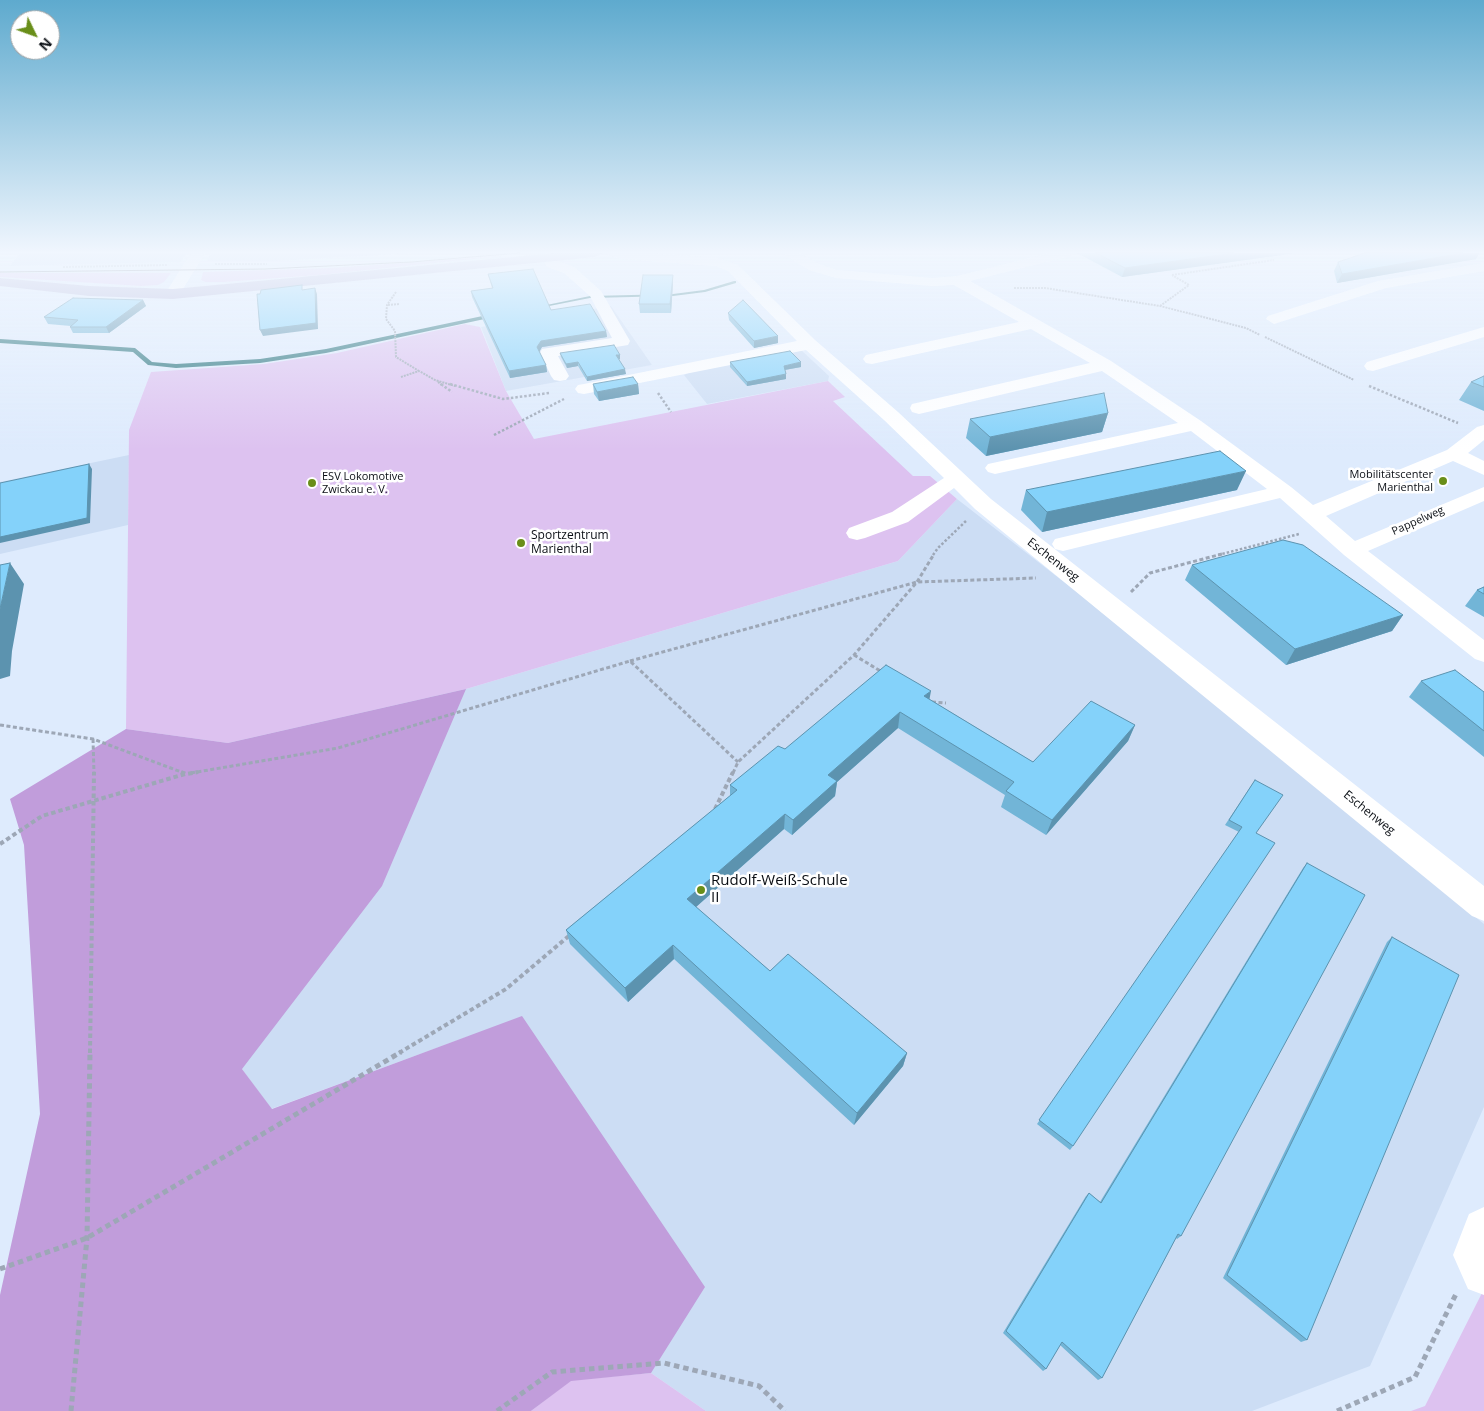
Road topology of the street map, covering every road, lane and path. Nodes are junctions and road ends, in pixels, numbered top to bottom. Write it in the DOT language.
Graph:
graph roads {
  1 [pos="386,319"];
  2 [pos="610,319"];
  3 [pos="784,319"];
  4 [pos="1023,319"];
  5 [pos="1210,319"];
  6 [pos="1032,324"];
  7 [pos="1484,332"];
  8 [pos="809,344"];
  9 [pos="872,359"];
  10 [pos="1105,365"];
  11 [pos="1373,366"];
  12 [pos="419,371"];
  13 [pos="560,376"];
  14 [pos="401,377"];
  15 [pos="435,380"];
  16 [pos="1357,381"];
  17 [pos="1366,384"];
  18 [pos="584,388"];
  19 [pos="452,392"];
  20 [pos="919,408"];
  21 [pos="1194,425"];
  22 [pos="1483,432"];
  23 [pos="494,435"];
  24 [pos="1454,454"];
  25 [pos="995,468"];
  26 [pos="1484,469"];
  27 [pos="958,479"];
  28 [pos="1284,491"];
  29 [pos="1484,493"];
  30 [pos="983,504"];
  31 [pos="1319,521"];
  32 [pos="857,533"];
  33 [pos="1063,544"];
  34 [pos="1352,550"];
  35 [pos="1045,578"];
  36 [pos="917,582"];
  37 [pos="1135,588"];
  38 [pos="1484,652"];
  39 [pos="854,655"];
  40 [pos="630,661"];
  41 [pos="885,674"];
  42 [pos="923,698"];
  43 [pos="946,703"];
  44 [pos="0,724"];
  45 [pos="93,739"];
  46 [pos="738,762"];
  47 [pos="186,774"];
  48 [pos="94,801"];
  49 [pos="712,815"];
  50 [pos="0,844"];
  51 [pos="1484,906"];
  52 [pos="575,931"];
  53 [pos="87,1238"];
  54 [pos="1481,1252"];
  55 [pos="0,1269"];
  56 [pos="71,1411"];
  57 [pos="497,1411"];
  58 [pos="785,1411"];
  59 [pos="1337,1411"];
  1 -- 12 [label="path"];
  2 -- 13 [label="street"];
  3 -- 8 [label="street, Eschenweg"];
  4 -- 6 [label="street"];
  5 -- 16 [label="path"];
  6 -- 9 [label="street"];
  6 -- 10 [label="street"];
  7 -- 11 [label="street"];
  8 -- 18 [label="street"];
  8 -- 27 [label="street, Eschenweg"];
  10 -- 20 [label="street"];
  10 -- 21 [label="street"];
  12 -- 14 [label="path"];
  12 -- 15 [label="path"];
  15 -- 18 [label="path"];
  15 -- 19 [label="path"];
  17 -- 22 [label="path"];
  18 -- 23 [label="path"];
  21 -- 25 [label="street"];
  21 -- 28 [label="street"];
  22 -- 24 [label="street"];
  24 -- 26 [label="street"];
  24 -- 31 [label="street"];
  27 -- 30 [label="street, Eschenweg"];
  27 -- 32 [label="street"];
  28 -- 31 [label="street"];
  28 -- 33 [label="street"];
  29 -- 34 [label="street, Pappelweg"];
  30 -- 36 [label="path"];
  30 -- 51 [label="street, Eschenweg"];
  31 -- 34 [label="street"];
  31 -- 37 [label="path"];
  34 -- 38 [label="street"];
  35 -- 36 [label="path"];
  36 -- 39 [label="path"];
  36 -- 40 [label="path"];
  39 -- 41 [label="path"];
  39 -- 46 [label="path"];
  40 -- 46 [label="path"];
  40 -- 47 [label="path"];
  42 -- 43 [label="path"];
  44 -- 45 [label="path"];
  45 -- 47 [label="path"];
  45 -- 48 [label="path"];
  46 -- 49 [label="path"];
  47 -- 48 [label="path"];
  48 -- 50 [label="path"];
  48 -- 53 [label="path"];
  52 -- 53 [label="path"];
  53 -- 55 [label="path"];
  53 -- 56 [label="path"];
  54 -- 59 [label="path"];
  57 -- 58 [label="path"];
}
